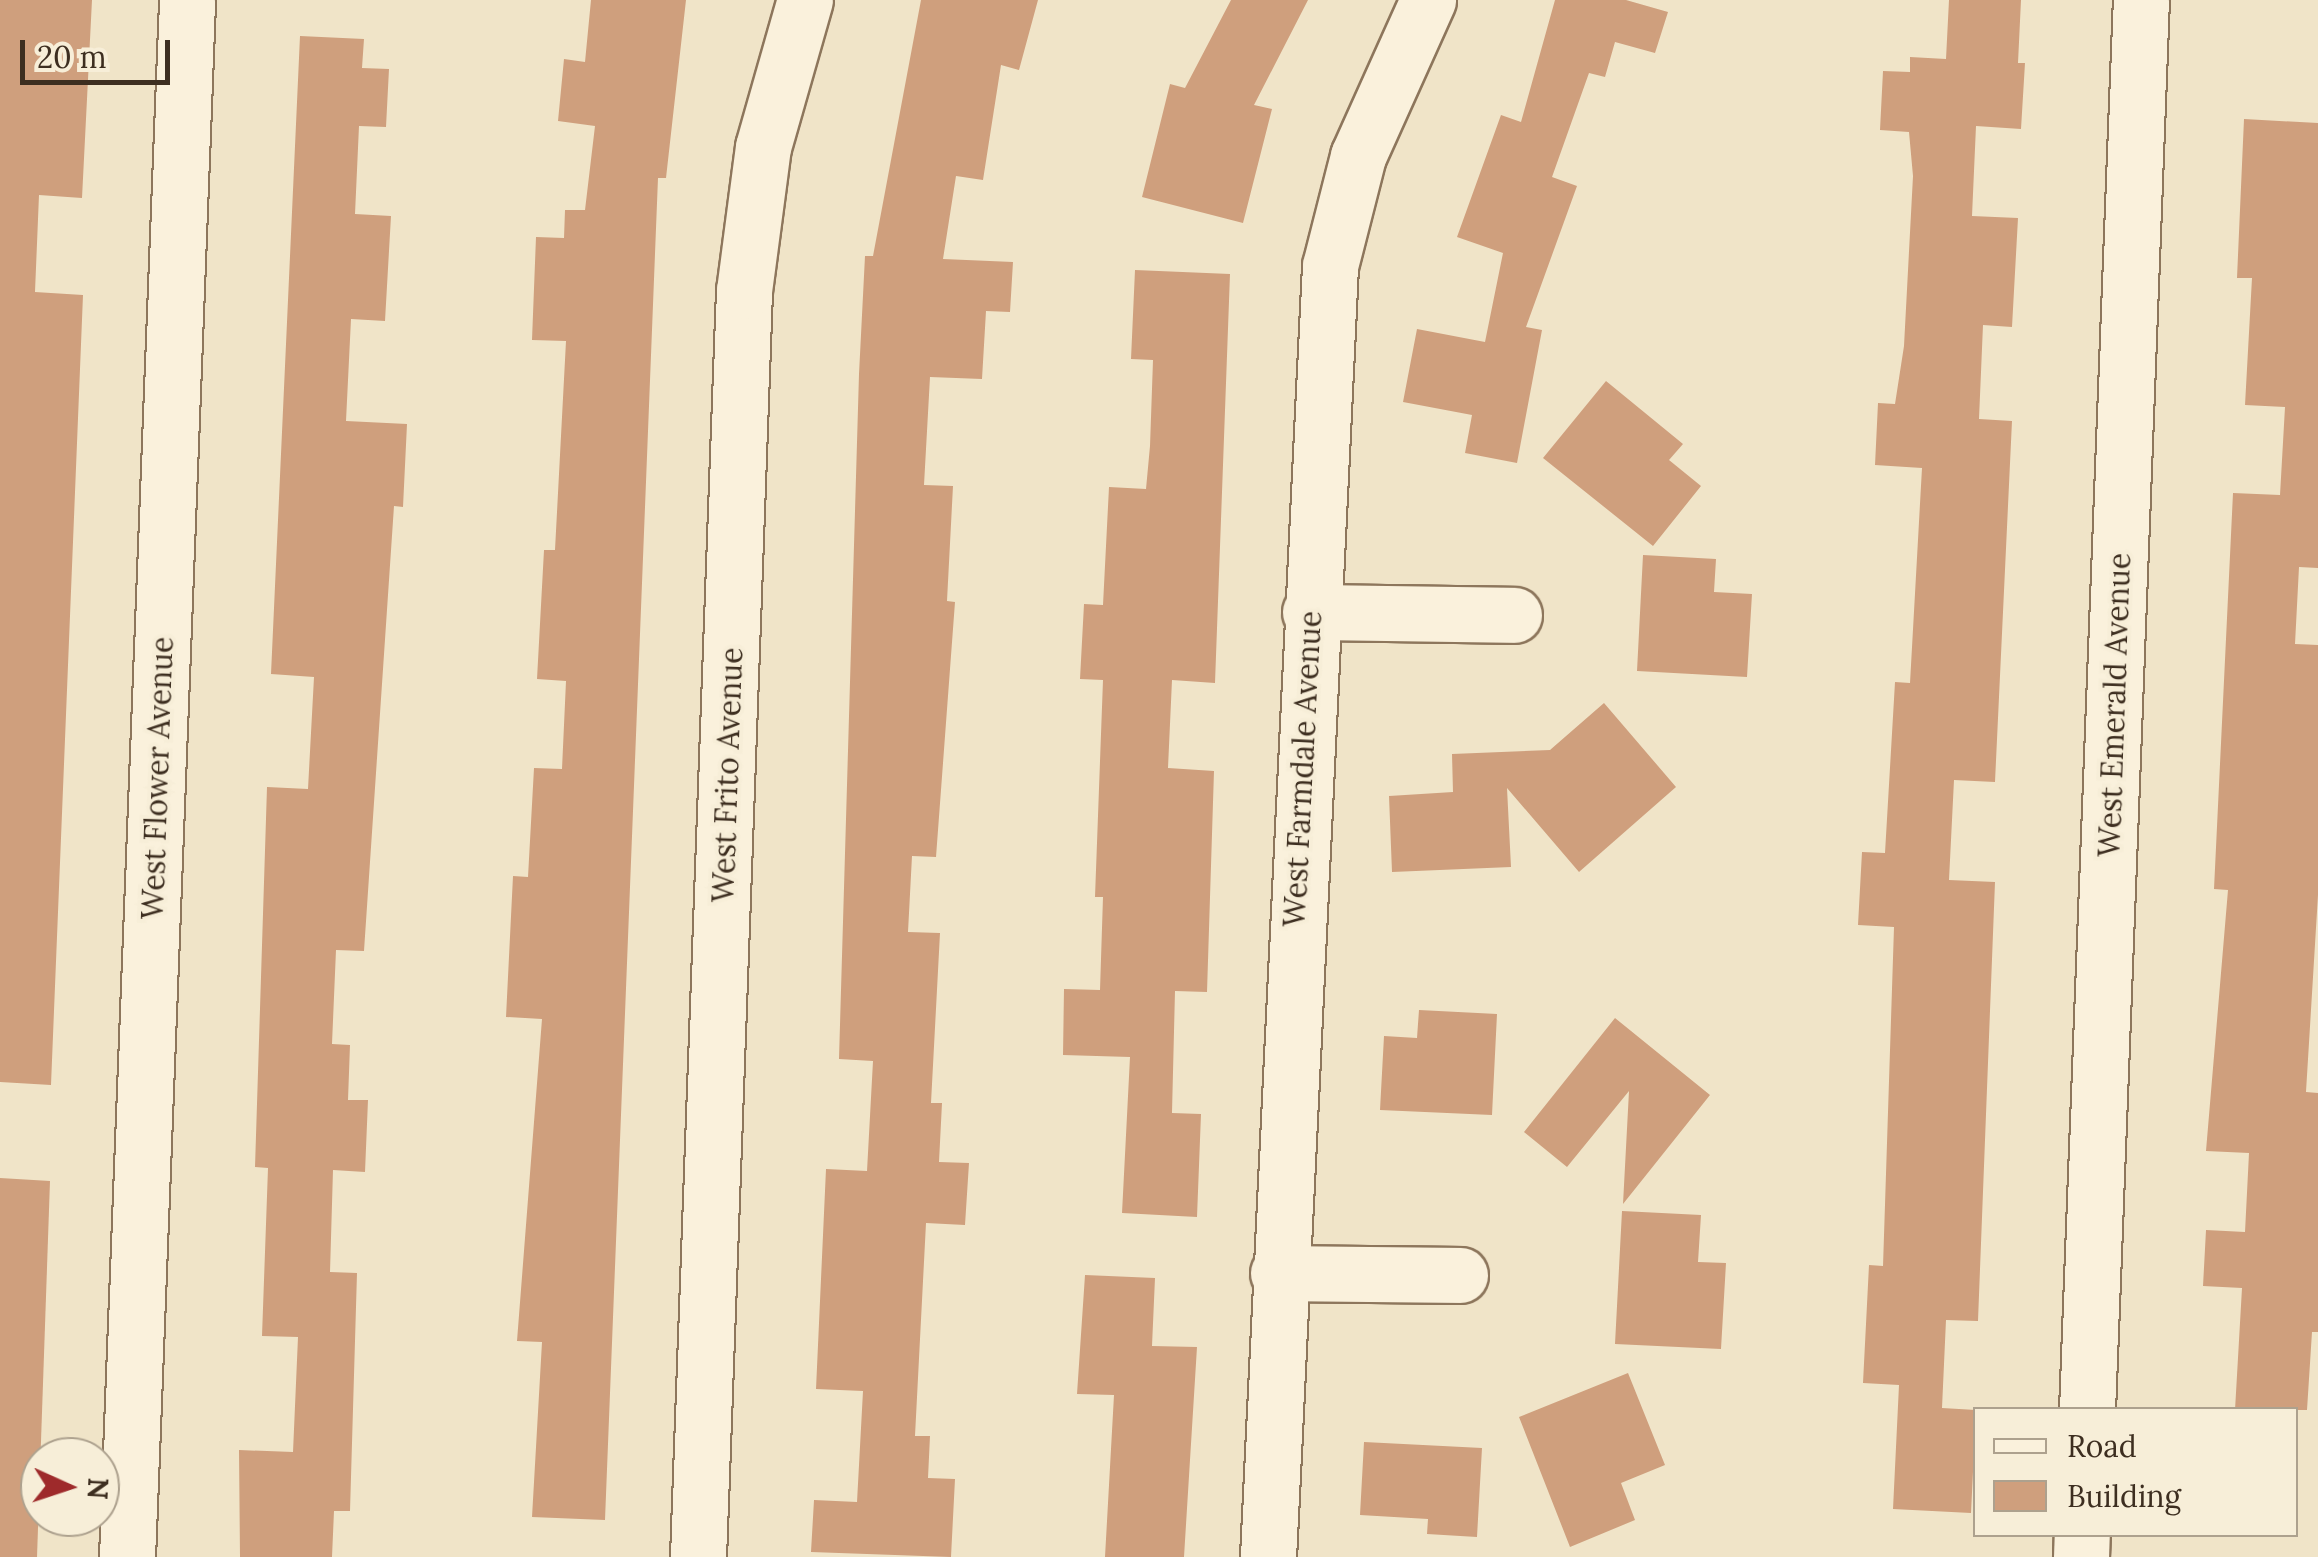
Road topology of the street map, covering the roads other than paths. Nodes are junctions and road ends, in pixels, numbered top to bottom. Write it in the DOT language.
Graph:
graph roads {
  1 [pos="187,0"];
  2 [pos="806,0"];
  3 [pos="1428,0"];
  4 [pos="2141,0"];
  5 [pos="1310,612"];
  6 [pos="1514,615"];
  7 [pos="1278,1273"];
  8 [pos="1460,1274"];
  9 [pos="2087,1407"];
  10 [pos="127,1557"];
  11 [pos="698,1557"];
  12 [pos="1268,1557"];
  1 -- 10 [label="street, West Flower Avenue"];
  2 -- 11 [label="street, West Frito Avenue"];
  3 -- 5 [label="street, West Farmdale Avenue"];
  4 -- 9 [label="street, West Emerald Avenue"];
  5 -- 6 [label="street"];
  5 -- 7 [label="street, West Farmdale Avenue"];
  7 -- 8 [label="street"];
  7 -- 12 [label="street, West Farmdale Avenue"];
}
